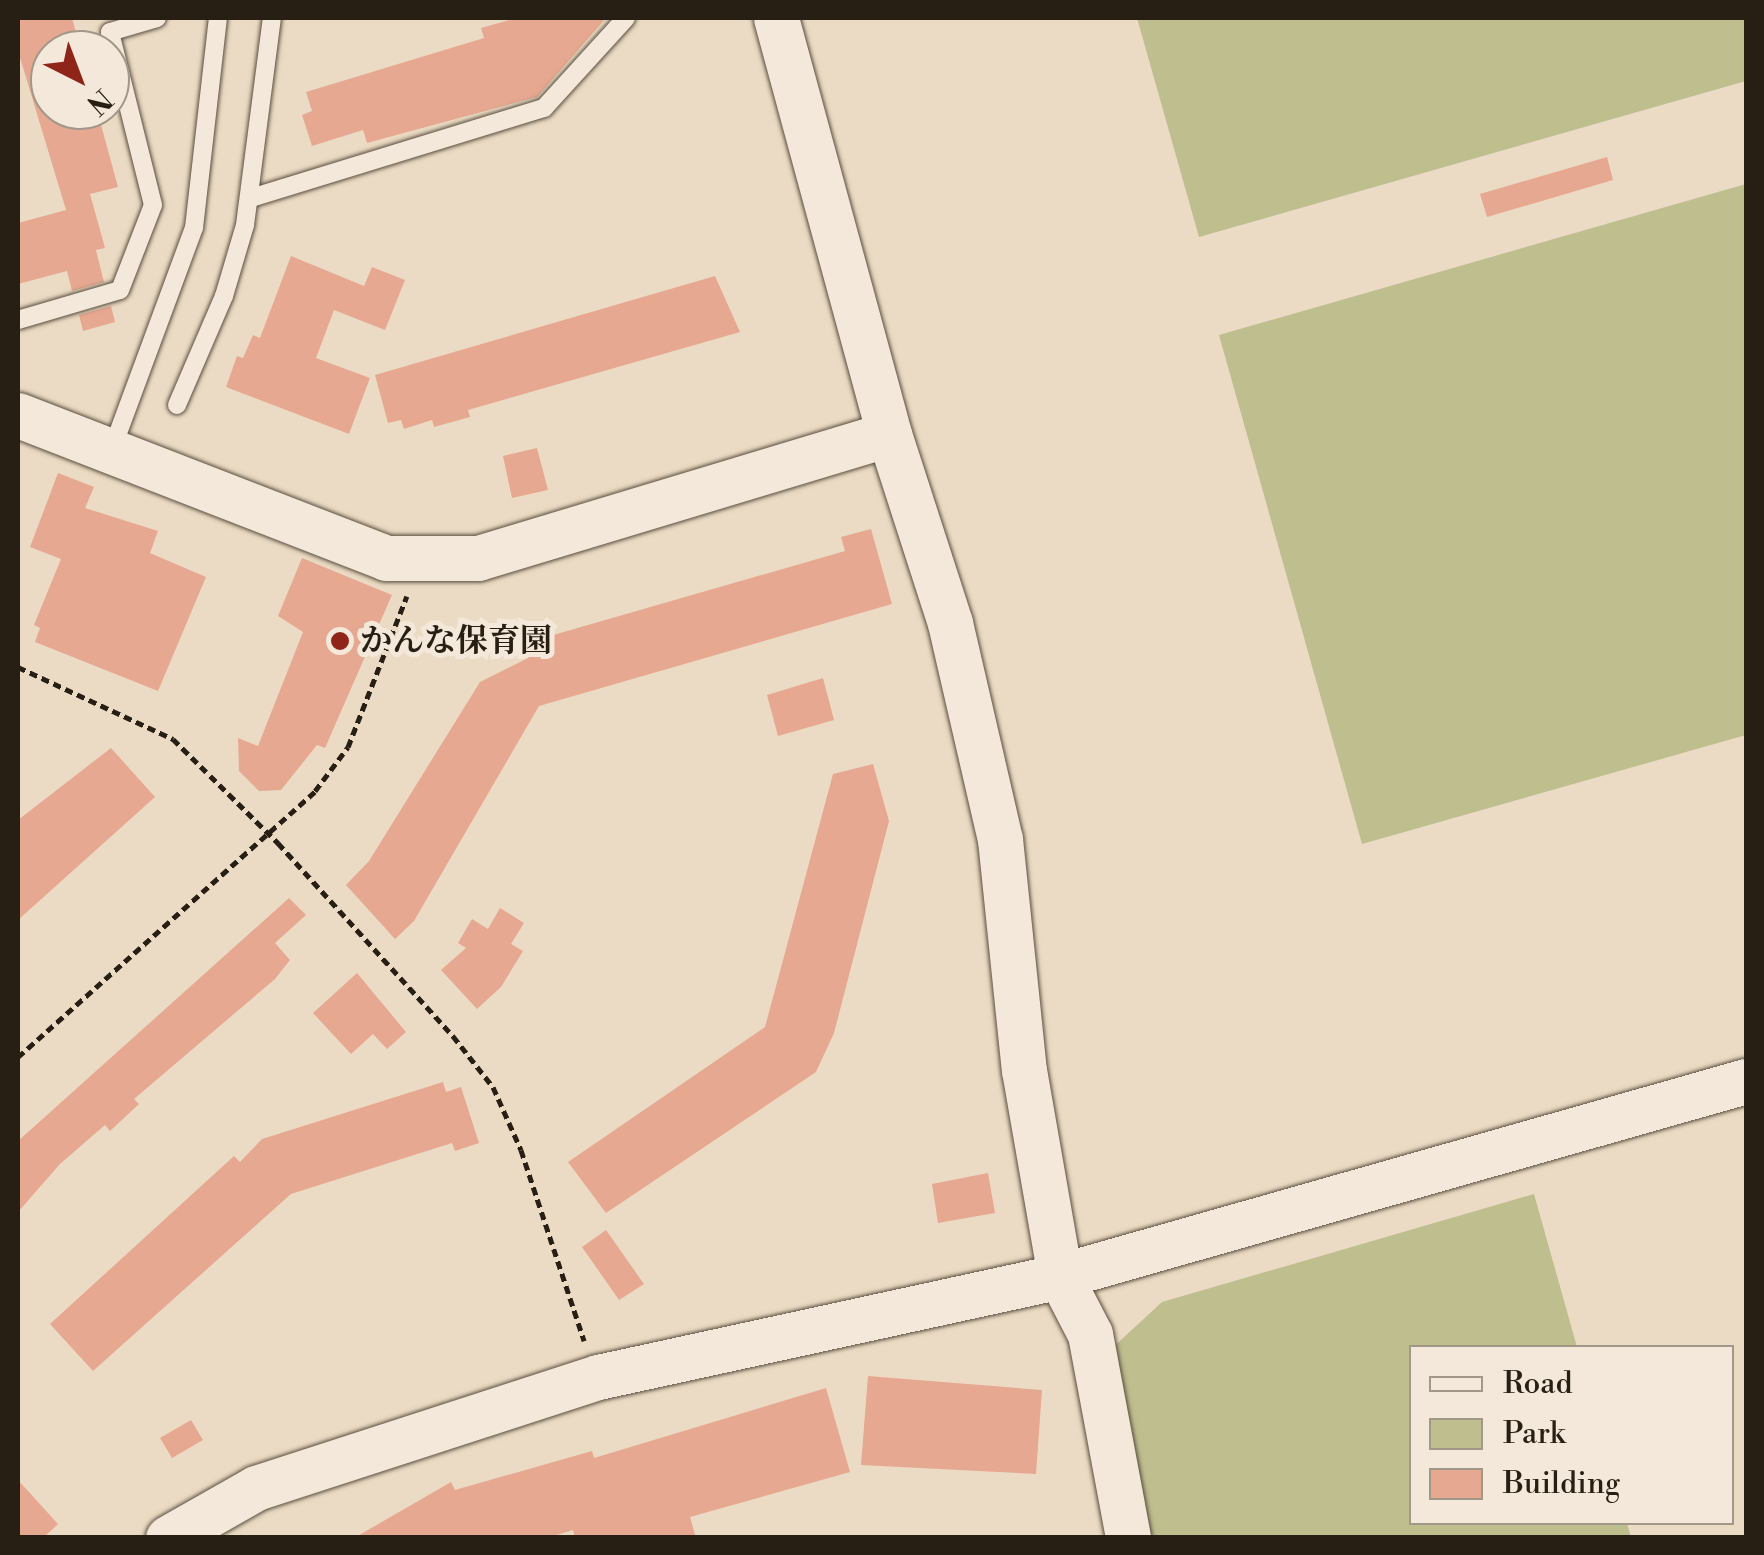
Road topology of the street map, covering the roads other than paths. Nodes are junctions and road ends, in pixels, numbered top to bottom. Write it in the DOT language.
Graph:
graph roads {
  1 [pos="157,18"];
  2 [pos="218,18"];
  3 [pos="272,18"];
  4 [pos="626,18"];
  5 [pos="776,18"];
  6 [pos="251,198"];
  7 [pos="18,320"];
  8 [pos="176,405"];
  9 [pos="18,415"];
  10 [pos="890,434"];
  11 [pos="111,452"];
  12 [pos="1746,1080"];
  13 [pos="1060,1276"];
  14 [pos="168,1538"];
  15 [pos="1128,1538"];
  1 -- 7 [label="lane"];
  2 -- 11 [label="lane"];
  3 -- 6 [label="lane"];
  4 -- 6 [label="lane"];
  5 -- 10 [label="street"];
  6 -- 8 [label="lane"];
  9 -- 11 [label="street"];
  10 -- 11 [label="street"];
  10 -- 13 [label="street"];
  12 -- 13 [label="street"];
  13 -- 14 [label="street"];
  13 -- 15 [label="street"];
}
